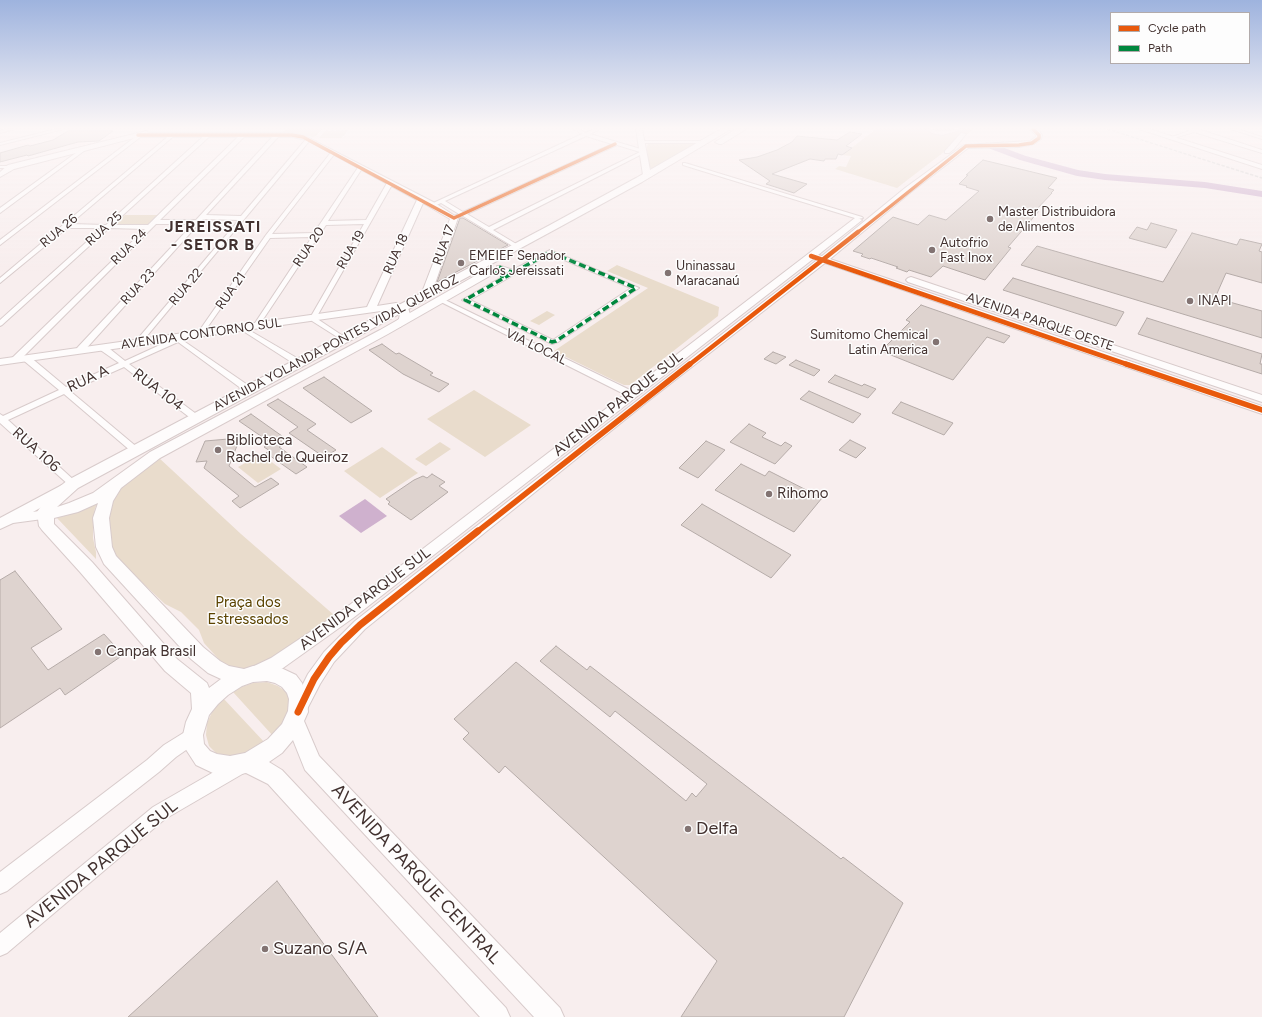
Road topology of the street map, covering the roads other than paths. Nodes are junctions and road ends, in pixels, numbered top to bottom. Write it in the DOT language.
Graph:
graph roads {
  1 [pos="47,176"];
  2 [pos="85,176"];
  3 [pos="123,176"];
  4 [pos="162,176"];
  5 [pos="201,176"];
  6 [pos="238,176"];
  7 [pos="278,176"];
  8 [pos="315,176"];
  9 [pos="355,176"];
  10 [pos="377,176"];
  11 [pos="495,176"];
  12 [pos="545,176"];
  13 [pos="594,176"];
  14 [pos="645,176"];
  15 [pos="660,176"];
  16 [pos="733,176"];
  17 [pos="915,176"];
  18 [pos="924,176"];
  19 [pos="390,183"];
  20 [pos="421,199"];
  21 [pos="441,201"];
  22 [pos="432,205"];
  23 [pos="600,206"];
  24 [pos="0,211"];
  25 [pos="464,214"];
  26 [pos="202,217"];
  27 [pos="243,218"];
  28 [pos="454,218"];
  29 [pos="860,218"];
  30 [pos="154,222"];
  31 [pos="197,222"];
  32 [pos="368,222"];
  33 [pos="325,223"];
  34 [pos="64,226"];
  35 [pos="107,227"];
  36 [pos="149,227"];
  37 [pos="490,230"];
  38 [pos="318,235"];
  39 [pos="268,236"];
  40 [pos="3,239"];
  41 [pos="0,243"];
  42 [pos="516,246"];
  43 [pos="821,254"];
  44 [pos="498,272"];
  45 [pos="512,272"];
  46 [pos="0,280"];
  47 [pos="426,295"];
  48 [pos="441,300"];
  49 [pos="401,308"];
  50 [pos="371,309"];
  51 [pos="313,318"];
  52 [pos="0,324"];
  53 [pos="397,325"];
  54 [pos="256,326"];
  55 [pos="242,328"];
  56 [pos="384,332"];
  57 [pos="355,333"];
  58 [pos="200,334"];
  59 [pos="176,338"];
  60 [pos="344,339"];
  61 [pos="139,342"];
  62 [pos="102,347"];
  63 [pos="80,350"];
  64 [pos="26,358"];
  65 [pos="15,360"];
  66 [pos="0,362"];
  67 [pos="122,363"];
  68 [pos="299,363"];
  69 [pos="64,390"];
  70 [pos="249,390"];
  71 [pos="631,394"];
  72 [pos="1262,398"];
  73 [pos="1262,410"];
  74 [pos="196,418"];
  75 [pos="1,419"];
  76 [pos="135,450"];
  77 [pos="91,474"];
  78 [pos="117,484"];
  79 [pos="69,486"];
  80 [pos="44,515"];
  81 [pos="1,521"];
  82 [pos="248,676"];
  83 [pos="202,709"];
  84 [pos="296,717"];
  85 [pos="193,735"];
  86 [pos="246,762"];
  87 [pos="0,884"];
  88 [pos="0,946"];
  89 [pos="496,1017"];
  90 [pos="551,1017"];
  1 -- 24 [label="street"];
  2 -- 40 [label="street"];
  3 -- 34 [label="street, RUA 26"];
  4 -- 35 [label="street, RUA 25"];
  5 -- 30 [label="street, RUA 24"];
  6 -- 26 [label="street, RUA 23"];
  7 -- 27 [label="street, RUA 22"];
  8 -- 39 [label="street, RUA 21"];
  9 -- 33 [label="street, RUA 20"];
  10 -- 19 [label="street"];
  11 -- 21 [label="street"];
  12 -- 25 [label="street"];
  13 -- 37 [label="street"];
  14 -- 23 [label="main road, AVENIDA YOLANDA PONTES VIDAL QUEIROZ"];
  15 -- 23 [label="main road, AVENIDA YOLANDA PONTES VIDAL QUEIROZ"];
  16 -- 29 [label="street"];
  17 -- 29 [label="street, AVENIDA PARQUE SUL"];
  18 -- 43 [label="street, AVENIDA PARQUE SUL"];
  19 -- 20 [label="street"];
  19 -- 32 [label="street, RUA 19"];
  20 -- 22 [label="street"];
  20 -- 50 [label="street, RUA 18"];
  21 -- 22 [label="street"];
  21 -- 25 [label="street"];
  22 -- 28 [label="street"];
  23 -- 42 [label="main road, AVENIDA YOLANDA PONTES VIDAL QUEIROZ"];
  23 -- 44 [label="main road, AVENIDA YOLANDA PONTES VIDAL QUEIROZ"];
  25 -- 28 [label="street"];
  25 -- 37 [label="street"];
  26 -- 27 [label="street"];
  26 -- 31 [label="street, RUA 23"];
  27 -- 61 [label="street, RUA 22"];
  28 -- 47 [label="street, RUA 17"];
  29 -- 43 [label="street, AVENIDA PARQUE SUL"];
  30 -- 31 [label="street"];
  30 -- 36 [label="street, RUA 24"];
  31 -- 63 [label="street, RUA 23"];
  32 -- 33 [label="street"];
  32 -- 51 [label="street, RUA 19"];
  33 -- 38 [label="street, RUA 20"];
  34 -- 35 [label="street"];
  34 -- 46 [label="street, RUA 26"];
  35 -- 36 [label="street"];
  35 -- 52 [label="street, RUA 25"];
  36 -- 65 [label="street, RUA 24"];
  37 -- 42 [label="street"];
  38 -- 39 [label="street"];
  38 -- 54 [label="street, RUA 20"];
  39 -- 58 [label="street, RUA 21"];
  40 -- 41 [label="street"];
  42 -- 47 [label="main road, AVENIDA YOLANDA PONTES VIDAL QUEIROZ"];
  43 -- 71 [label="street, AVENIDA PARQUE SUL"];
  43 -- 72 [label="street, AVENIDA PARQUE OESTE"];
  43 -- 73 [label="street, AVENIDA PARQUE OESTE"];
  43 -- 84 [label="street, AVENIDA PARQUE SUL"];
  44 -- 45 [label="street"];
  44 -- 45 [label="street"];
  44 -- 45 [label="street"];
  44 -- 48 [label="main road, AVENIDA YOLANDA PONTES VIDAL QUEIROZ"];
  47 -- 49 [label="main road, AVENIDA YOLANDA PONTES VIDAL QUEIROZ"];
  48 -- 53 [label="main road, AVENIDA YOLANDA PONTES VIDAL QUEIROZ"];
  48 -- 71 [label="street, VIA LOCAL"];
  49 -- 50 [label="street, AVENIDA CONTORNO SUL"];
  49 -- 53 [label="street"];
  49 -- 57 [label="main road, AVENIDA YOLANDA PONTES VIDAL QUEIROZ"];
  50 -- 51 [label="street, AVENIDA CONTORNO SUL"];
  51 -- 54 [label="street, AVENIDA CONTORNO SUL"];
  51 -- 60 [label="street"];
  53 -- 56 [label="main road, AVENIDA YOLANDA PONTES VIDAL QUEIROZ"];
  54 -- 55 [label="street, AVENIDA CONTORNO SUL"];
  55 -- 58 [label="street, AVENIDA CONTORNO SUL"];
  55 -- 68 [label="street"];
  56 -- 57 [label="main road"];
  56 -- 78 [label="main road, AVENIDA YOLANDA PONTES VIDAL QUEIROZ"];
  57 -- 60 [label="main road, AVENIDA YOLANDA PONTES VIDAL QUEIROZ"];
  58 -- 59 [label="street, AVENIDA CONTORNO SUL"];
  59 -- 61 [label="street, AVENIDA CONTORNO SUL"];
  59 -- 67 [label="street, RUA A"];
  59 -- 70 [label="street"];
  60 -- 68 [label="main road, AVENIDA YOLANDA PONTES VIDAL QUEIROZ"];
  61 -- 62 [label="street, AVENIDA CONTORNO SUL"];
  62 -- 63 [label="street, AVENIDA CONTORNO SUL"];
  62 -- 67 [label="street, RUA 104"];
  63 -- 64 [label="street, AVENIDA CONTORNO SUL"];
  64 -- 65 [label="street, AVENIDA CONTORNO SUL"];
  64 -- 69 [label="street"];
  65 -- 66 [label="street, AVENIDA CONTORNO SUL"];
  67 -- 69 [label="street, RUA A"];
  67 -- 74 [label="street, RUA 104"];
  68 -- 70 [label="main road, AVENIDA YOLANDA PONTES VIDAL QUEIROZ"];
  69 -- 75 [label="street, RUA A"];
  69 -- 76 [label="street"];
  70 -- 74 [label="main road, AVENIDA YOLANDA PONTES VIDAL QUEIROZ"];
  71 -- 82 [label="street, AVENIDA PARQUE SUL"];
  74 -- 76 [label="main road, AVENIDA YOLANDA PONTES VIDAL QUEIROZ"];
  75 -- 79 [label="street, RUA 106"];
  76 -- 77 [label="main road, AVENIDA YOLANDA PONTES VIDAL QUEIROZ"];
  77 -- 78 [label="main road"];
  77 -- 79 [label="main road, AVENIDA YOLANDA PONTES VIDAL QUEIROZ"];
  78 -- 80 [label="main road"];
  78 -- 82 [label="main road"];
  79 -- 80 [label="main road"];
  79 -- 81 [label="street"];
  80 -- 81 [label="street"];
  80 -- 83 [label="main road"];
  82 -- 83 [label="main road"];
  82 -- 84 [label="main road"];
  83 -- 85 [label="main road"];
  84 -- 86 [label="main road"];
  84 -- 90 [label="main road, AVENIDA PARQUE CENTRAL"];
  85 -- 86 [label="main road"];
  85 -- 87 [label="street"];
  86 -- 88 [label="street, AVENIDA PARQUE SUL"];
  86 -- 89 [label="main road"];
}
